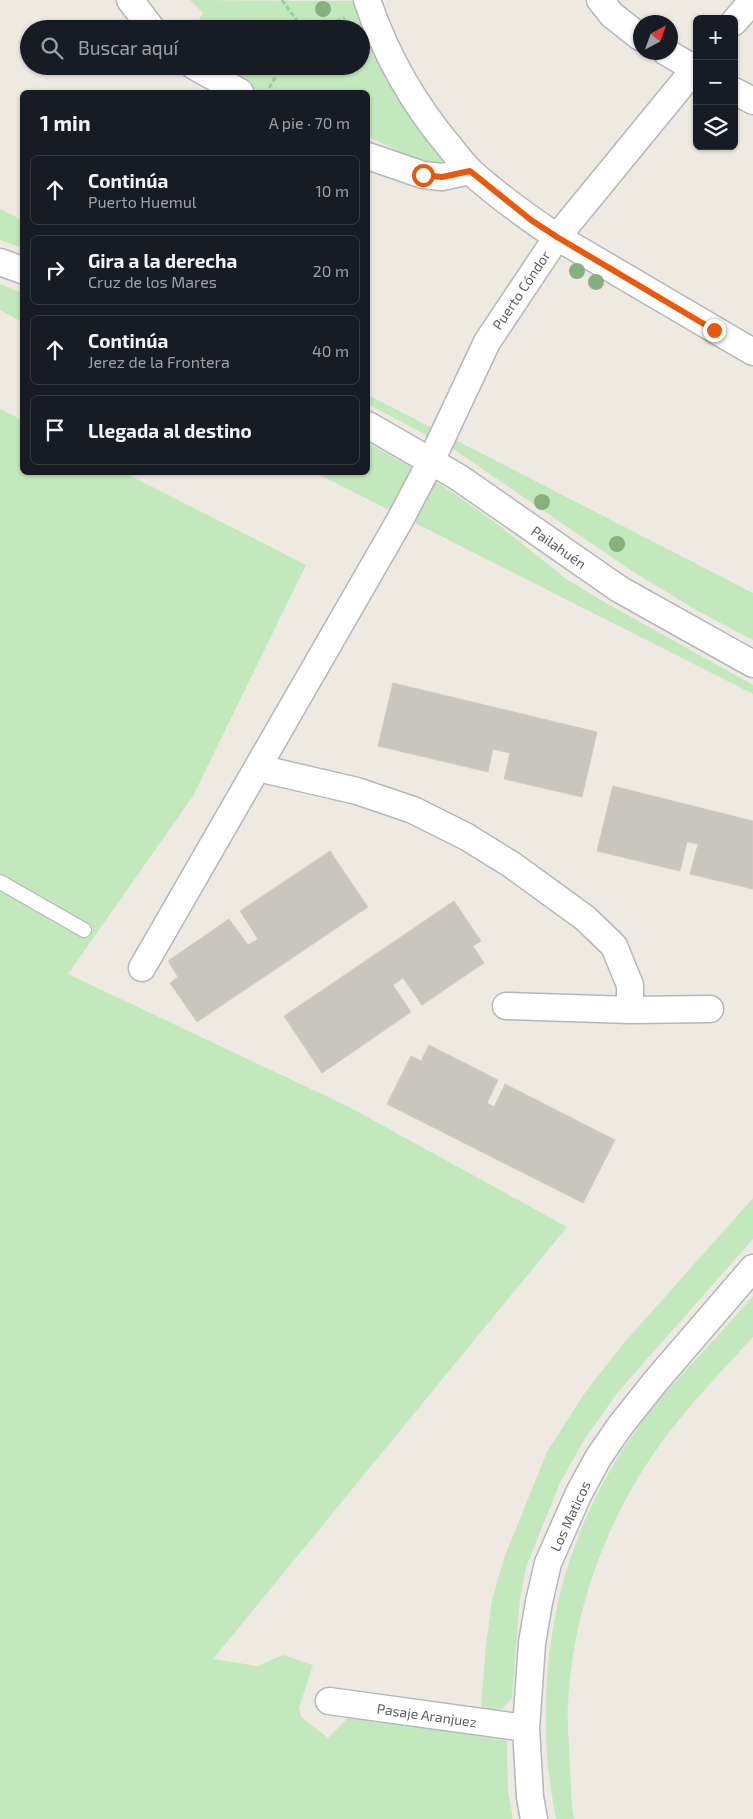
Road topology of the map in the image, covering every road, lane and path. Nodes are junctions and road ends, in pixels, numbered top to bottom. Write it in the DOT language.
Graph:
graph roads {
  1 [pos="130,0"];
  2 [pos="282,0"];
  3 [pos="367,0"];
  4 [pos="600,0"];
  5 [pos="753,0"];
  6 [pos="738,17"];
  7 [pos="145,20"];
  8 [pos="296,20"];
  9 [pos="633,32"];
  10 [pos="678,58"];
  11 [pos="693,66"];
  12 [pos="693,72"];
  13 [pos="210,75"];
  14 [pos="276,75"];
  15 [pos="236,90"];
  16 [pos="267,90"];
  17 [pos="738,93"];
  18 [pos="753,101"];
  19 [pos="370,157"];
  20 [pos="470,171"];
  21 [pos="557,237"];
  22 [pos="0,262"];
  23 [pos="20,269"];
  24 [pos="753,352"];
  25 [pos="370,426"];
  26 [pos="431,461"];
  27 [pos="753,664"];
  28 [pos="258,768"];
  29 [pos="0,882"];
  30 [pos="84,930"];
  31 [pos="142,968"];
  32 [pos="506,1006"];
  33 [pos="710,1009"];
  34 [pos="630,1010"];
  35 [pos="753,1268"];
  36 [pos="329,1701"];
  37 [pos="526,1728"];
  38 [pos="534,1819"];
  1 -- 7 [label="street"];
  2 -- 8 [label="path"];
  3 -- 20 [label="street"];
  4 -- 9 [label="street"];
  5 -- 6 [label="street"];
  10 -- 11 [label="street"];
  12 -- 21 [label="street, Puerto Cóndor"];
  13 -- 15 [label="street"];
  14 -- 16 [label="path"];
  17 -- 18 [label="street"];
  19 -- 20 [label="street"];
  20 -- 21 [label="street"];
  21 -- 24 [label="street"];
  21 -- 26 [label="street, Puerto Cóndor"];
  22 -- 23 [label="street"];
  25 -- 26 [label="street, Pailahuén"];
  26 -- 27 [label="street, Pailahuén"];
  26 -- 28 [label="street, Puerto Cóndor"];
  28 -- 31 [label="street, Puerto Cóndor"];
  28 -- 34 [label="street"];
  29 -- 30 [label="lane"];
  32 -- 34 [label="street"];
  33 -- 34 [label="street"];
  35 -- 37 [label="street, Los Maticos"];
  36 -- 37 [label="street, Pasaje Aranjuez"];
  37 -- 38 [label="street, Los Maticos"];
}
